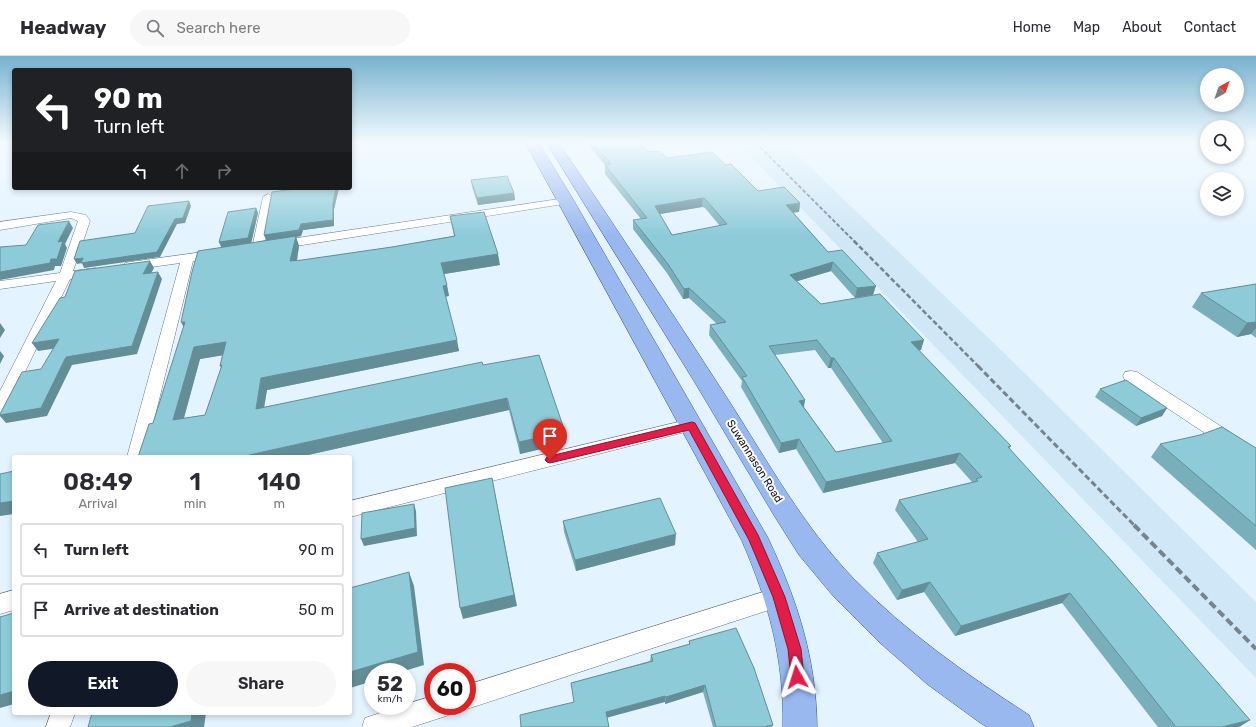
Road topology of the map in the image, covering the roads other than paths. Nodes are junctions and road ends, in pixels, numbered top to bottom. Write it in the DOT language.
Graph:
graph roads {
  1 [pos="550,174"];
  2 [pos="573,174"];
  3 [pos="268,197"];
  4 [pos="566,201"];
  5 [pos="0,226"];
  6 [pos="258,248"];
  7 [pos="243,250"];
  8 [pos="227,252"];
  9 [pos="188,258"];
  10 [pos="119,268"];
  11 [pos="104,270"];
  12 [pos="65,276"];
  13 [pos="0,285"];
  14 [pos="1131,376"];
  15 [pos="0,407"];
  16 [pos="692,426"];
  17 [pos="137,455"];
  18 [pos="1256,458"];
  19 [pos="352,509"];
  20 [pos="779,597"];
  21 [pos="12,601"];
  22 [pos="0,604"];
  23 [pos="476,694"];
  24 [pos="424,711"];
  25 [pos="62,715"];
  26 [pos="58,727"];
  27 [pos="374,727"];
  28 [pos="800,727"];
  29 [pos="1017,727"];
  1 -- 4 [label="main road"];
  2 -- 29 [label="main road, Suwannason Road"];
  3 -- 6 [label="street"];
  4 -- 6 [label="street"];
  4 -- 16 [label="main road"];
  5 -- 12 [label="street"];
  6 -- 7 [label="street"];
  8 -- 9 [label="street"];
  9 -- 10 [label="street"];
  9 -- 17 [label="street"];
  11 -- 12 [label="street"];
  12 -- 13 [label="street"];
  12 -- 15 [label="street"];
  14 -- 18 [label="street"];
  16 -- 19 [label="street"];
  16 -- 20 [label="main road"];
  20 -- 23 [label="street"];
  20 -- 28 [label="main road"];
  21 -- 22 [label="street"];
  24 -- 27 [label="street"];
  25 -- 26 [label="street"];
}
